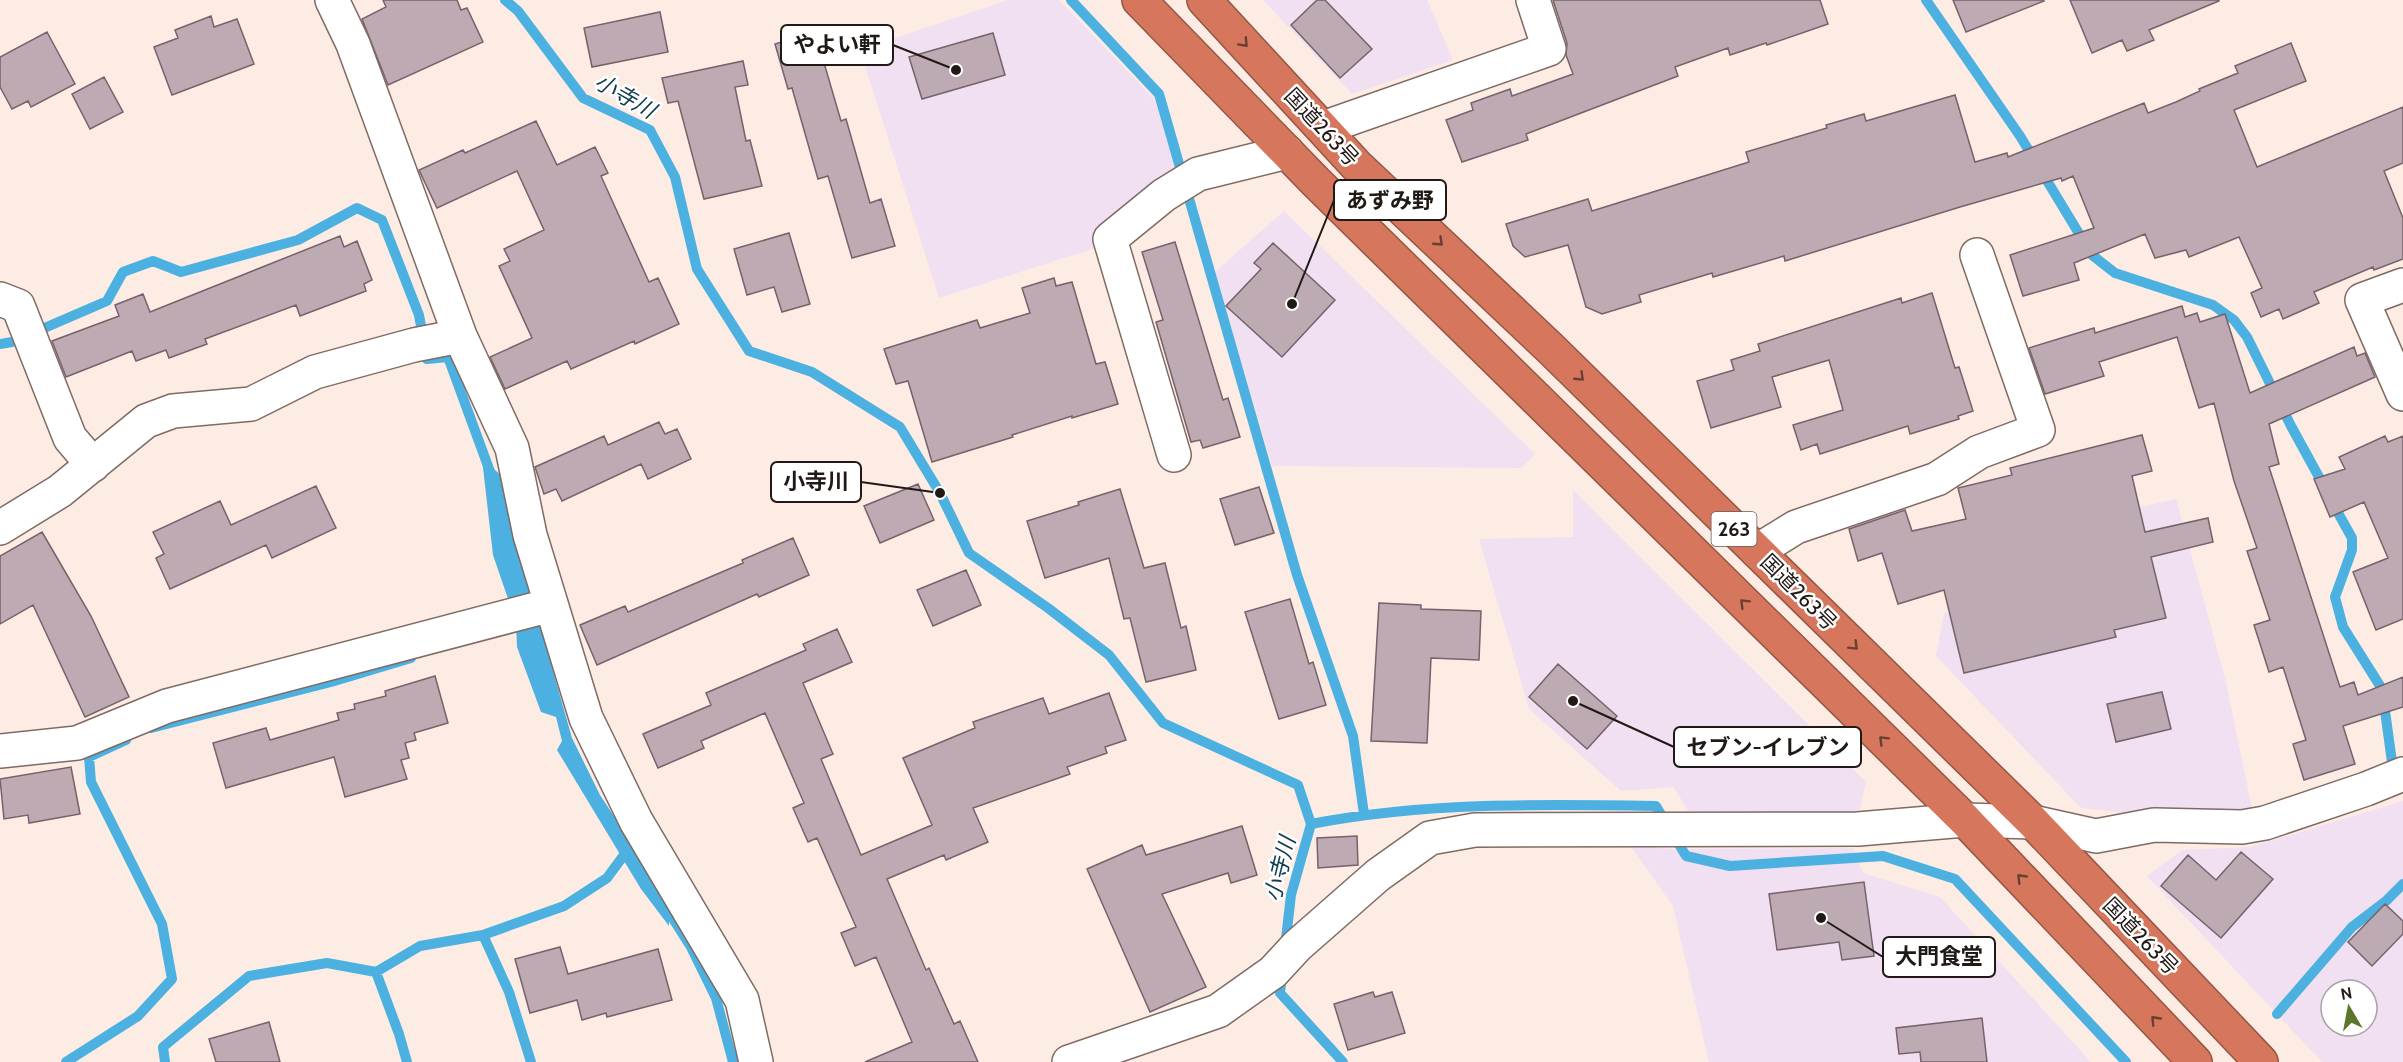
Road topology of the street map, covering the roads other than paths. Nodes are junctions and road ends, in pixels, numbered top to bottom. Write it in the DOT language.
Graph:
graph roads {
  1 [pos="332,0"];
  2 [pos="1140,0"];
  3 [pos="1204,0"];
  4 [pos="1533,0"];
  5 [pos="1323,128"];
  6 [pos="1287,152"];
  7 [pos="1977,255"];
  8 [pos="2403,285"];
  9 [pos="20,323"];
  10 [pos="438,340"];
  11 [pos="2403,394"];
  12 [pos="1174,455"];
  13 [pos="93,465"];
  14 [pos="0,528"];
  15 [pos="1757,551"];
  16 [pos="551,605"];
  17 [pos="0,751"];
  18 [pos="2403,774"];
  19 [pos="1965,820"];
  20 [pos="2033,822"];
  21 [pos="756,1062"];
  22 [pos="1068,1062"];
  23 [pos="2195,1062"];
  24 [pos="2261,1062"];
  1 -- 10 [label="street"];
  2 -- 6 [label="highway, 国道263号 / 263"];
  3 -- 5 [label="highway, 国道263号 / 263, one-way"];
  4 -- 5 [label="street"];
  5 -- 15 [label="highway, 国道263号 / 263, one-way"];
  6 -- 12 [label="street"];
  19 -- 6 [label="highway, 国道263号 / 263, one-way"];
  7 -- 15 [label="street"];
  8 -- 11 [label="street"];
  9 -- 13 [label="street"];
  10 -- 13 [label="street"];
  10 -- 16 [label="street"];
  13 -- 14 [label="street"];
  15 -- 20 [label="highway, 国道263号 / 263, one-way"];
  16 -- 17 [label="street"];
  16 -- 21 [label="street"];
  18 -- 20 [label="street"];
  19 -- 20 [label="street"];
  19 -- 22 [label="street"];
  23 -- 19 [label="highway, 国道263号 / 263, one-way"];
  20 -- 24 [label="highway, 国道263号 / 263"];
}
